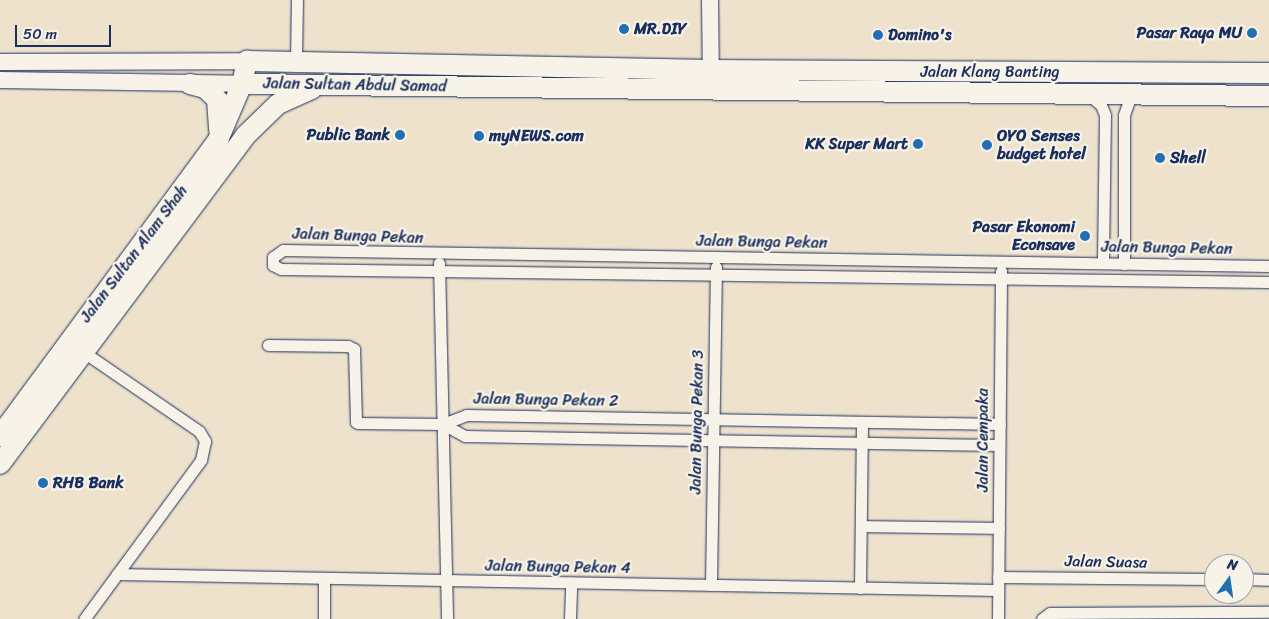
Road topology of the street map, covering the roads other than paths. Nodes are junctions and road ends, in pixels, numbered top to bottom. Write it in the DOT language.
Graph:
graph roads {
  1 [pos="297,0"];
  2 [pos="710,0"];
  3 [pos="247,61"];
  4 [pos="270,61"];
  5 [pos="296,61"];
  6 [pos="0,62"];
  7 [pos="711,70"];
  8 [pos="1269,73"];
  9 [pos="0,80"];
  10 [pos="190,84"];
  11 [pos="242,84"];
  12 [pos="264,84"];
  13 [pos="324,85"];
  14 [pos="711,90"];
  15 [pos="1088,94"];
  16 [pos="1131,94"];
  17 [pos="1269,96"];
  18 [pos="245,136"];
  19 [pos="218,140"];
  20 [pos="439,254"];
  21 [pos="716,258"];
  22 [pos="1002,262"];
  23 [pos="1103,263"];
  24 [pos="1124,264"];
  25 [pos="1269,266"];
  26 [pos="439,271"];
  27 [pos="716,273"];
  28 [pos="1001,278"];
  29 [pos="1269,282"];
  30 [pos="268,346"];
  31 [pos="82,351"];
  32 [pos="714,419"];
  33 [pos="862,422"];
  34 [pos="443,424"];
  35 [pos="1000,424"];
  36 [pos="0,436"];
  37 [pos="713,440"];
  38 [pos="862,442"];
  39 [pos="1000,444"];
  40 [pos="0,463"];
  41 [pos="861,526"];
  42 [pos="999,528"];
  43 [pos="117,574"];
  44 [pos="998,577"];
  45 [pos="324,578"];
  46 [pos="1204,579"];
  47 [pos="1254,580"];
  48 [pos="1269,580"];
  49 [pos="448,581"];
  50 [pos="570,583"];
  51 [pos="711,585"];
  52 [pos="860,588"];
  53 [pos="998,590"];
  54 [pos="1269,612"];
  55 [pos="1162,616"];
  56 [pos="84,619"];
  57 [pos="324,619"];
  58 [pos="448,619"];
  59 [pos="570,619"];
  60 [pos="998,619"];
  61 [pos="1042,619"];
  1 -- 5 [label="street"];
  2 -- 7 [label="main road"];
  3 -- 4 [label="highway, Jalan Sultan Abdul Samad"];
  3 -- 6 [label="main road, Jalan Sultan Abdul Samad"];
  3 -- 11 [label="highway, Jalan Sultan Alam Shah"];
  4 -- 5 [label="highway, Jalan Sultan Abdul Samad"];
  4 -- 12 [label="highway"];
  5 -- 7 [label="highway, Jalan Sultan Abdul Samad"];
  7 -- 8 [label="highway, Jalan Klang Banting"];
  7 -- 14 [label="main road"];
  9 -- 10 [label="main road, Jalan Sultan Abdul Samad"];
  10 -- 11 [label="main road, Jalan Sultan Abdul Samad"];
  10 -- 19 [label="highway"];
  11 -- 12 [label="highway, Jalan Sultan Abdul Samad"];
  11 -- 19 [label="highway, Jalan Sultan Alam Shah"];
  12 -- 13 [label="highway, Jalan Sultan Abdul Samad"];
  12 -- 18 [label="highway"];
  13 -- 14 [label="highway, Jalan Sultan Abdul Samad"];
  13 -- 18 [label="highway"];
  14 -- 15 [label="highway, Jalan Klang Banting"];
  15 -- 16 [label="highway, Jalan Klang Banting"];
  15 -- 23 [label="street"];
  16 -- 17 [label="highway, Jalan Klang Banting"];
  16 -- 24 [label="street"];
  18 -- 31 [label="highway, Jalan Sultan Alam Shah"];
  19 -- 36 [label="highway, Jalan Sultan Alam Shah"];
  20 -- 21 [label="street, Jalan Bunga Pekan"];
  20 -- 26 [label="street"];
  20 -- 26 [label="street, Jalan Bunga Pekan"];
  21 -- 22 [label="street, Jalan Bunga Pekan"];
  21 -- 27 [label="street, Jalan Bunga Pekan 3"];
  22 -- 23 [label="street, Jalan Bunga Pekan"];
  22 -- 28 [label="street, Jalan Cempaka"];
  23 -- 24 [label="street, Jalan Bunga Pekan"];
  24 -- 25 [label="street, Jalan Bunga Pekan"];
  26 -- 27 [label="street, Jalan Bunga Pekan"];
  26 -- 34 [label="street"];
  27 -- 28 [label="street, Jalan Bunga Pekan"];
  27 -- 32 [label="street, Jalan Bunga Pekan 3"];
  28 -- 29 [label="street, Jalan Bunga Pekan"];
  28 -- 35 [label="street, Jalan Cempaka"];
  30 -- 34 [label="street"];
  31 -- 40 [label="highway, Jalan Sultan Alam Shah"];
  31 -- 43 [label="street"];
  32 -- 33 [label="street, Jalan Bunga Pekan 2"];
  32 -- 34 [label="street, Jalan Bunga Pekan 2"];
  32 -- 37 [label="street, Jalan Bunga Pekan 3"];
  33 -- 35 [label="street, Jalan Bunga Pekan 2"];
  33 -- 38 [label="street"];
  34 -- 37 [label="street"];
  34 -- 49 [label="street"];
  35 -- 39 [label="street, Jalan Cempaka"];
  37 -- 38 [label="street"];
  37 -- 51 [label="street, Jalan Bunga Pekan 3"];
  38 -- 39 [label="street"];
  38 -- 41 [label="street"];
  39 -- 42 [label="street, Jalan Cempaka"];
  41 -- 42 [label="street"];
  41 -- 52 [label="street"];
  42 -- 44 [label="street, Jalan Cempaka"];
  43 -- 45 [label="street, Jalan Bunga Pekan 4"];
  43 -- 56 [label="street"];
  44 -- 46 [label="street, Jalan Suasa"];
  44 -- 53 [label="street, Jalan Cempaka"];
  45 -- 49 [label="street, Jalan Bunga Pekan 4"];
  45 -- 57 [label="street"];
  47 -- 48 [label="street"];
  49 -- 50 [label="street, Jalan Bunga Pekan 4"];
  49 -- 58 [label="street"];
  50 -- 51 [label="street, Jalan Bunga Pekan 4"];
  50 -- 59 [label="street"];
  51 -- 52 [label="street, Jalan Bunga Pekan 4"];
  52 -- 53 [label="street, Jalan Bunga Pekan 4"];
  53 -- 60 [label="street, Jalan Cempaka"];
  54 -- 55 [label="street"];
  55 -- 61 [label="street"];
}
